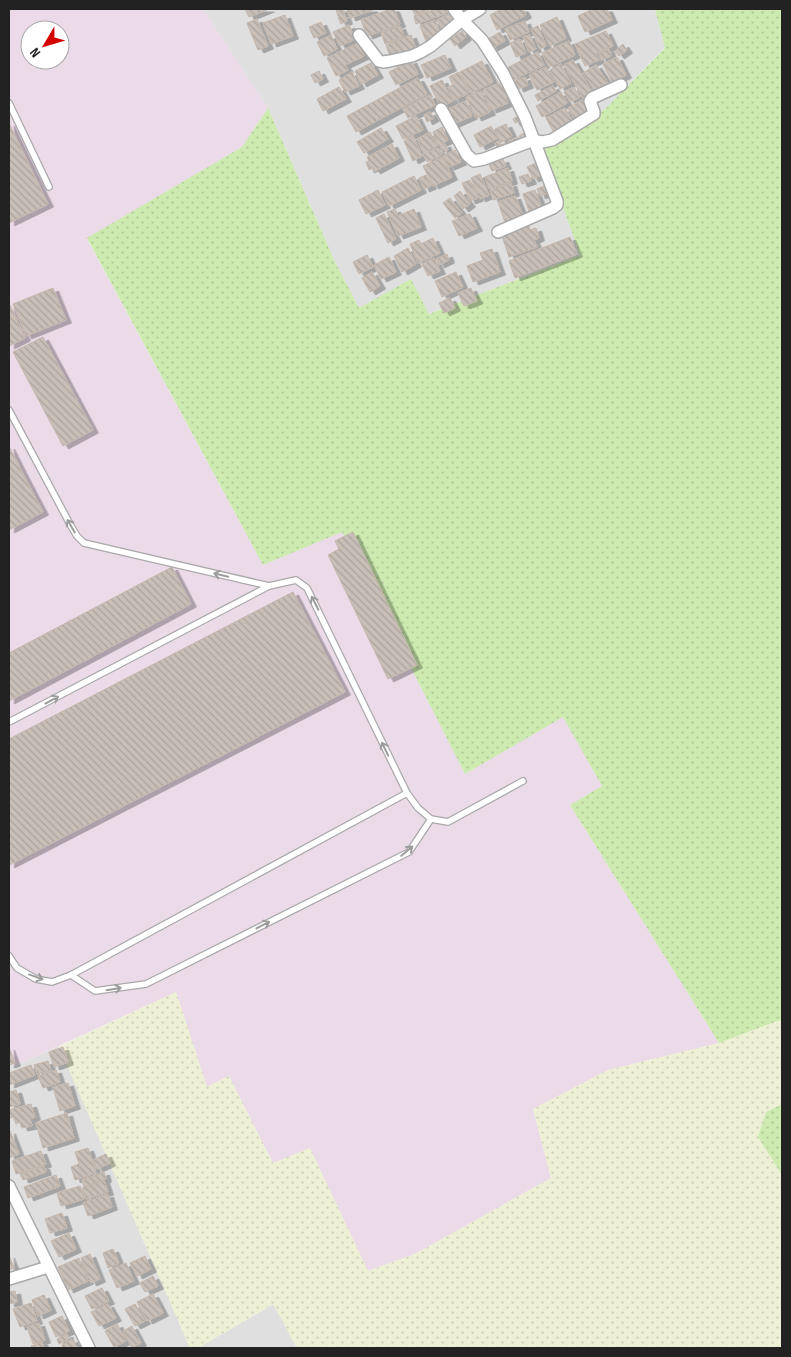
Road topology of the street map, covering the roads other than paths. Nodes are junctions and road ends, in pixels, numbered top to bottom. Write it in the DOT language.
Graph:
graph roads {
  1 [pos="454,9"];
  2 [pos="480,9"];
  3 [pos="462,20"];
  4 [pos="360,35"];
  5 [pos="621,85"];
  6 [pos="9,103"];
  7 [pos="441,109"];
  8 [pos="534,140"];
  9 [pos="49,187"];
  10 [pos="498,232"];
  11 [pos="9,410"];
  12 [pos="269,586"];
  13 [pos="9,722"];
  14 [pos="523,781"];
  15 [pos="407,793"];
  16 [pos="431,819"];
  17 [pos="9,956"];
  18 [pos="71,975"];
  19 [pos="9,1186"];
  20 [pos="48,1267"];
  21 [pos="9,1279"];
  22 [pos="87,1348"];
  1 -- 3 [label="street"];
  2 -- 3 [label="street"];
  3 -- 4 [label="street"];
  3 -- 8 [label="street"];
  5 -- 8 [label="street"];
  6 -- 9 [label="lane"];
  7 -- 8 [label="street"];
  8 -- 10 [label="street"];
  12 -- 11 [label="lane, one-way"];
  13 -- 12 [label="lane, one-way"];
  15 -- 12 [label="lane, one-way"];
  14 -- 16 [label="lane"];
  15 -- 16 [label="lane"];
  15 -- 18 [label="lane"];
  18 -- 16 [label="lane, one-way"];
  17 -- 18 [label="lane, one-way"];
  19 -- 20 [label="street"];
  20 -- 21 [label="street"];
  20 -- 22 [label="street"];
}
